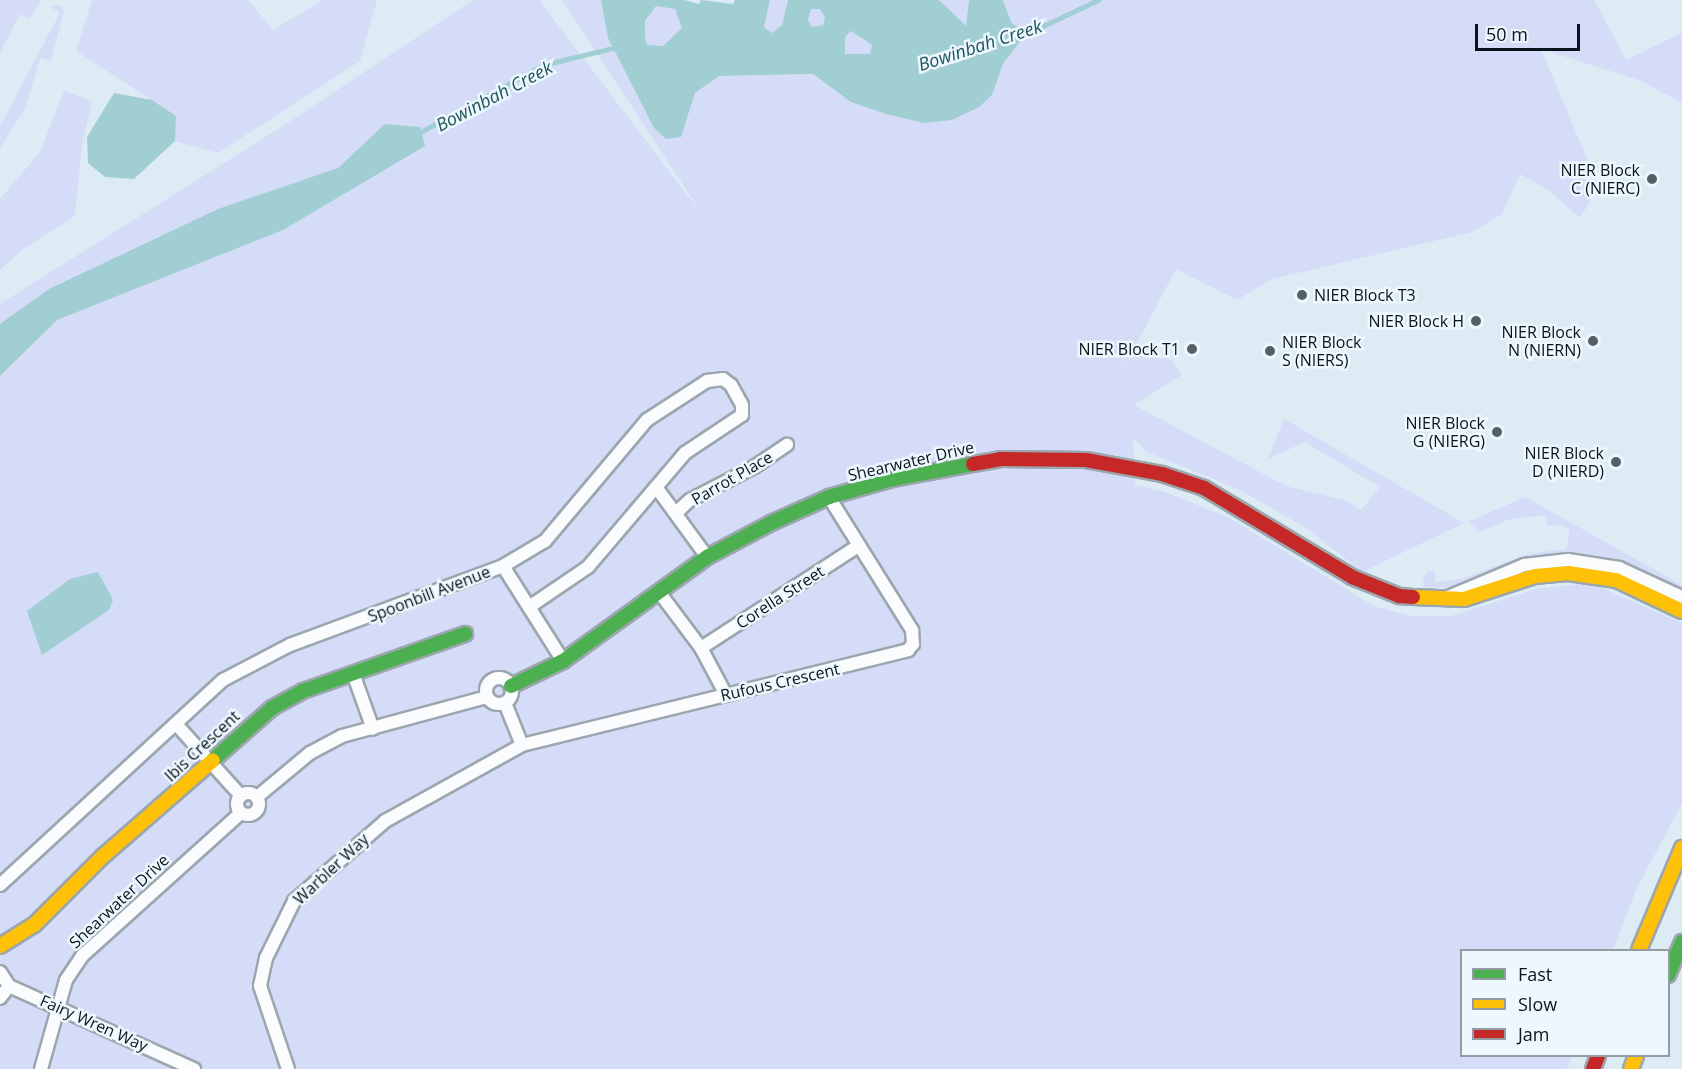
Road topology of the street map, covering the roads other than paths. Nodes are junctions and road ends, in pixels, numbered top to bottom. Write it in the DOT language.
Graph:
graph roads {
  1 [pos="787,445"];
  2 [pos="656,487"];
  3 [pos="829,497"];
  4 [pos="677,512"];
  5 [pos="858,546"];
  6 [pos="707,557"];
  7 [pos="503,566"];
  8 [pos="1629,578"];
  9 [pos="658,592"];
  10 [pos="1682,597"];
  11 [pos="529,607"];
  12 [pos="1682,611"];
  13 [pos="465,634"];
  14 [pos="701,648"];
  15 [pos="563,661"];
  16 [pos="354,676"];
  17 [pos="511,686"];
  18 [pos="726,695"];
  19 [pos="487,697"];
  20 [pos="505,703"];
  21 [pos="176,724"];
  22 [pos="373,729"];
  23 [pos="522,745"];
  24 [pos="209,761"];
  25 [pos="241,796"];
  26 [pos="257,797"];
  27 [pos="241,813"];
  28 [pos="1682,848"];
  29 [pos="0,885"];
  30 [pos="1682,942"];
  31 [pos="0,946"];
  32 [pos="1640,949"];
  33 [pos="1670,970"];
  34 [pos="0,972"];
  35 [pos="9,986"];
  36 [pos="0,998"];
  37 [pos="57,1006"];
  38 [pos="188,1068"];
  39 [pos="41,1069"];
  40 [pos="288,1069"];
  1 -- 4 [label="street, Parrot Place"];
  2 -- 4 [label="street"];
  2 -- 7 [label="street, Spoonbill Avenue"];
  2 -- 11 [label="street, Spoonbill Avenue"];
  3 -- 5 [label="street, Rufous Crescent"];
  3 -- 6 [label="main road, Shearwater Drive"];
  3 -- 8 [label="main road, Shearwater Drive"];
  4 -- 6 [label="street"];
  5 -- 14 [label="street, Corella Street"];
  5 -- 18 [label="street, Rufous Crescent"];
  6 -- 9 [label="main road, Shearwater Drive"];
  7 -- 11 [label="street"];
  7 -- 21 [label="street, Spoonbill Avenue"];
  8 -- 10 [label="street, Shearwater Drive"];
  8 -- 12 [label="main road, Shearwater Drive"];
  9 -- 14 [label="street"];
  9 -- 15 [label="main road, Shearwater Drive"];
  11 -- 15 [label="street"];
  13 -- 16 [label="main road, Ibis Crescent"];
  14 -- 18 [label="street"];
  15 -- 17 [label="main road, Shearwater Drive"];
  16 -- 22 [label="street"];
  16 -- 24 [label="main road, Ibis Crescent"];
  17 -- 19 [label="street"];
  17 -- 20 [label="street"];
  18 -- 23 [label="street, Rufous Crescent"];
  19 -- 20 [label="street"];
  19 -- 22 [label="street"];
  20 -- 23 [label="street"];
  21 -- 24 [label="street"];
  21 -- 29 [label="street, Spoonbill Avenue"];
  22 -- 26 [label="street"];
  23 -- 40 [label="street, Warbler Way"];
  24 -- 25 [label="street"];
  24 -- 31 [label="main road, Ibis Crescent"];
  25 -- 26 [label="street"];
  25 -- 27 [label="street"];
  26 -- 27 [label="street"];
  27 -- 37 [label="street, Shearwater Drive"];
  28 -- 32 [label="main road"];
  30 -- 33 [label="main road"];
  34 -- 35 [label="street"];
  35 -- 36 [label="street"];
  35 -- 37 [label="street, Fairy Wren Way"];
  37 -- 38 [label="street, Fairy Wren Way"];
  37 -- 39 [label="street, Shearwater Drive"];
}
